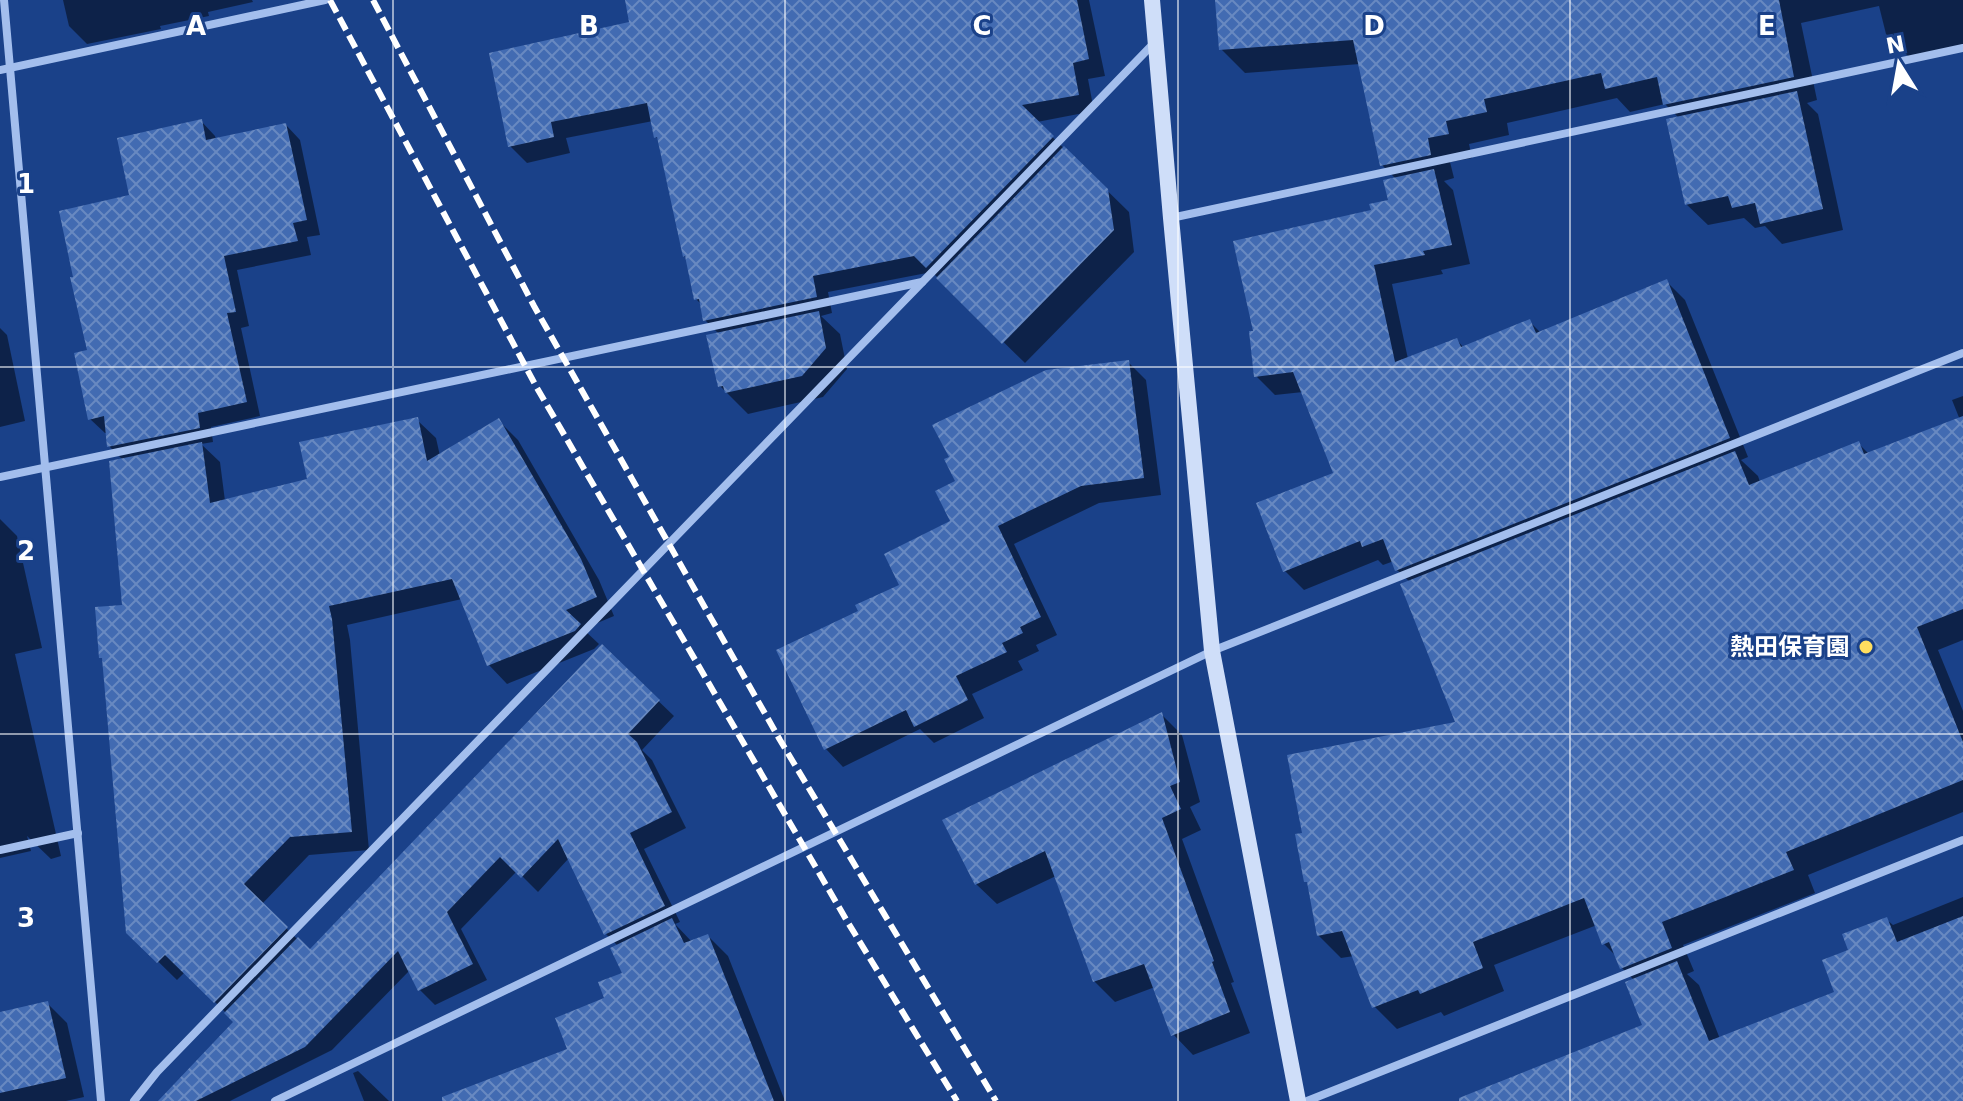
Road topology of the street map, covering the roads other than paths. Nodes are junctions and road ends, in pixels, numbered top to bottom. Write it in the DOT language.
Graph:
graph roads {
  1 [pos="4,0"];
  2 [pos="325,0"];
  3 [pos="1152,0"];
  4 [pos="1156,41"];
  5 [pos="1963,48"];
  6 [pos="10,68"];
  7 [pos="0,70"];
  8 [pos="1171,218"];
  9 [pos="922,282"];
  10 [pos="1963,353"];
  11 [pos="45,467"];
  12 [pos="0,477"];
  13 [pos="1212,651"];
  14 [pos="78,833"];
  15 [pos="1963,840"];
  16 [pos="0,850"];
  17 [pos="101,1101"];
  18 [pos="134,1101"];
  19 [pos="275,1101"];
  20 [pos="1298,1101"];
  21 [pos="1307,1101"];
  1 -- 6 [label="street"];
  2 -- 6 [label="street"];
  3 -- 4 [label="street"];
  4 -- 8 [label="street"];
  4 -- 9 [label="street"];
  5 -- 8 [label="street"];
  6 -- 7 [label="street"];
  6 -- 11 [label="street"];
  8 -- 13 [label="street"];
  9 -- 11 [label="street"];
  9 -- 18 [label="street"];
  10 -- 13 [label="street"];
  11 -- 12 [label="street"];
  11 -- 14 [label="street"];
  13 -- 19 [label="street"];
  13 -- 20 [label="street"];
  14 -- 16 [label="street"];
  14 -- 17 [label="street"];
  15 -- 21 [label="street"];
}
